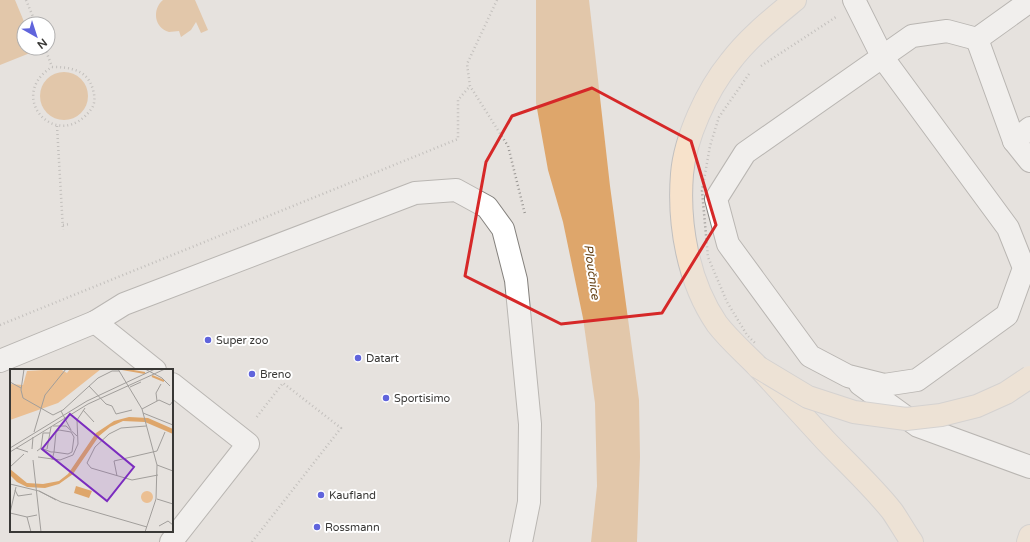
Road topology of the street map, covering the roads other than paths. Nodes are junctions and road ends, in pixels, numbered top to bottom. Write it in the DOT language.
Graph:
graph roads {
  1 [pos="795,0"];
  2 [pos="1030,1"];
  3 [pos="855,2"];
  4 [pos="977,39"];
  5 [pos="883,58"];
  6 [pos="1022,134"];
  7 [pos="1030,161"];
  8 [pos="95,322"];
  9 [pos="758,356"];
  10 [pos="0,361"];
  11 [pos="154,369"];
  12 [pos="850,376"];
  13 [pos="1030,378"];
  14 [pos="173,385"];
  15 [pos="1030,467"];
  16 [pos="1030,536"];
  17 [pos="172,542"];
  18 [pos="521,542"];
  19 [pos="912,542"];
  20 [pos="1028,542"];
  1 -- 9 [label="main road"];
  2 -- 4 [label="lane"];
  3 -- 5 [label="lane"];
  4 -- 5 [label="lane"];
  4 -- 6 [label="lane"];
  5 -- 12 [label="lane"];
  5 -- 12 [label="lane"];
  6 -- 7 [label="lane"];
  8 -- 10 [label="lane"];
  8 -- 11 [label="lane"];
  8 -- 18 [label="lane"];
  9 -- 13 [label="main road, bridge"];
  9 -- 19 [label="main road, bridge"];
  12 -- 15 [label="lane"];
  14 -- 17 [label="lane"];
  16 -- 20 [label="main road"];
}
